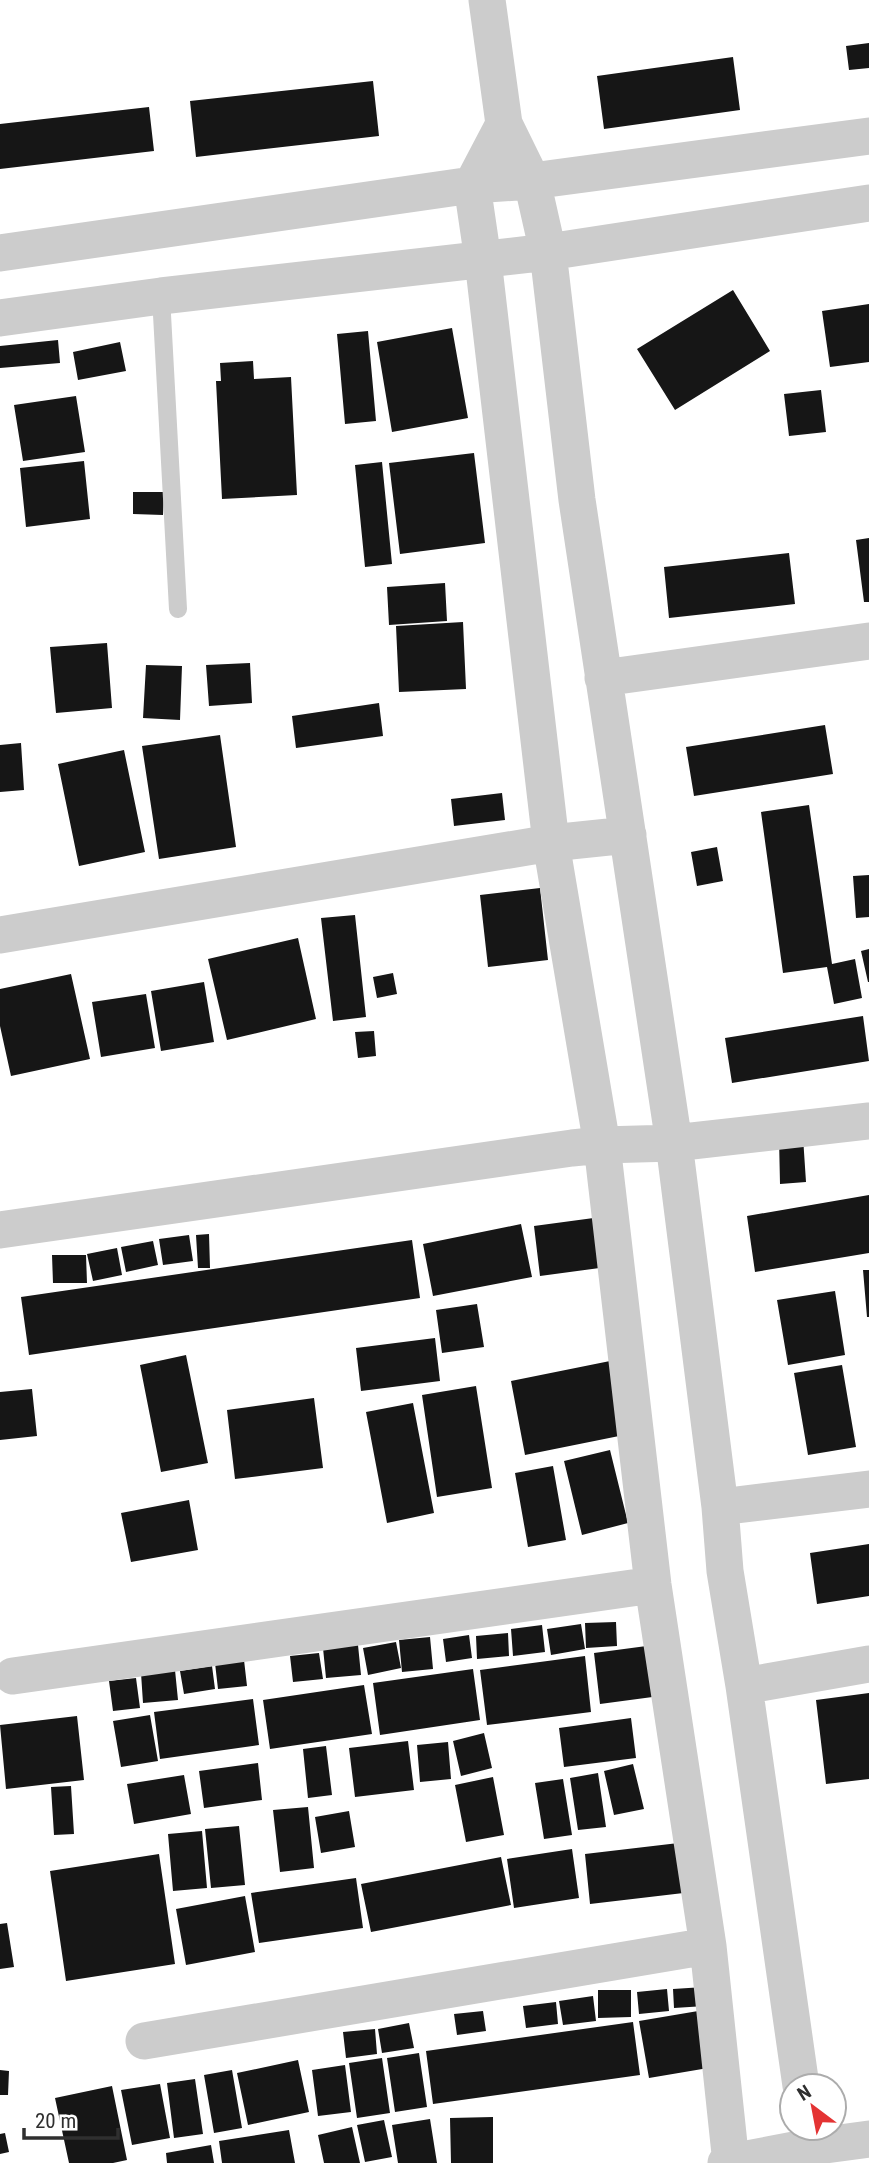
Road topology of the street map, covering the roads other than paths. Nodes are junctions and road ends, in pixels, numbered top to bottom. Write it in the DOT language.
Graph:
graph roads {
  1 [pos="486,0"];
  2 [pos="504,124"];
  3 [pos="869,136"];
  4 [pos="532,181"];
  5 [pos="472,185"];
  6 [pos="869,203"];
  7 [pos="0,253"];
  8 [pos="548,253"];
  9 [pos="483,260"];
  10 [pos="162,296"];
  11 [pos="0,318"];
  12 [pos="178,609"];
  13 [pos="869,641"];
  14 [pos="603,678"];
  15 [pos="628,835"];
  16 [pos="551,844"];
  17 [pos="0,935"];
  18 [pos="869,1121"];
  19 [pos="674,1143"];
  20 [pos="602,1145"];
  21 [pos="0,1230"];
  22 [pos="869,1489"];
  23 [pos="720,1507"];
  24 [pos="653,1585"];
  25 [pos="869,1664"];
  26 [pos="13,1676"];
  27 [pos="744,1686"];
  28 [pos="708,1946"];
  29 [pos="144,2041"];
  30 [pos="800,2072"];
  31 [pos="869,2139"];
  32 [pos="810,2146"];
  33 [pos="726,2163"];
  34 [pos="731,2163"];
  1 -- 2 [label="street"];
  2 -- 4 [label="street"];
  2 -- 5 [label="street"];
  3 -- 4 [label="street"];
  4 -- 5 [label="street"];
  4 -- 8 [label="street"];
  5 -- 7 [label="street"];
  5 -- 9 [label="street"];
  6 -- 8 [label="street"];
  8 -- 9 [label="street"];
  8 -- 14 [label="street"];
  9 -- 10 [label="street"];
  9 -- 16 [label="street"];
  10 -- 11 [label="street"];
  10 -- 12 [label="lane"];
  13 -- 14 [label="street"];
  14 -- 15 [label="street"];
  15 -- 16 [label="street"];
  15 -- 19 [label="street"];
  16 -- 17 [label="street"];
  16 -- 20 [label="street"];
  18 -- 19 [label="street"];
  19 -- 20 [label="street"];
  19 -- 23 [label="street"];
  20 -- 21 [label="street"];
  20 -- 24 [label="street"];
  22 -- 23 [label="street"];
  23 -- 27 [label="street"];
  24 -- 26 [label="street"];
  24 -- 28 [label="street"];
  25 -- 27 [label="street"];
  27 -- 30 [label="street"];
  28 -- 29 [label="street"];
  28 -- 34 [label="street"];
  31 -- 32 [label="street"];
  32 -- 34 [label="street"];
  33 -- 34 [label="street"];
}
